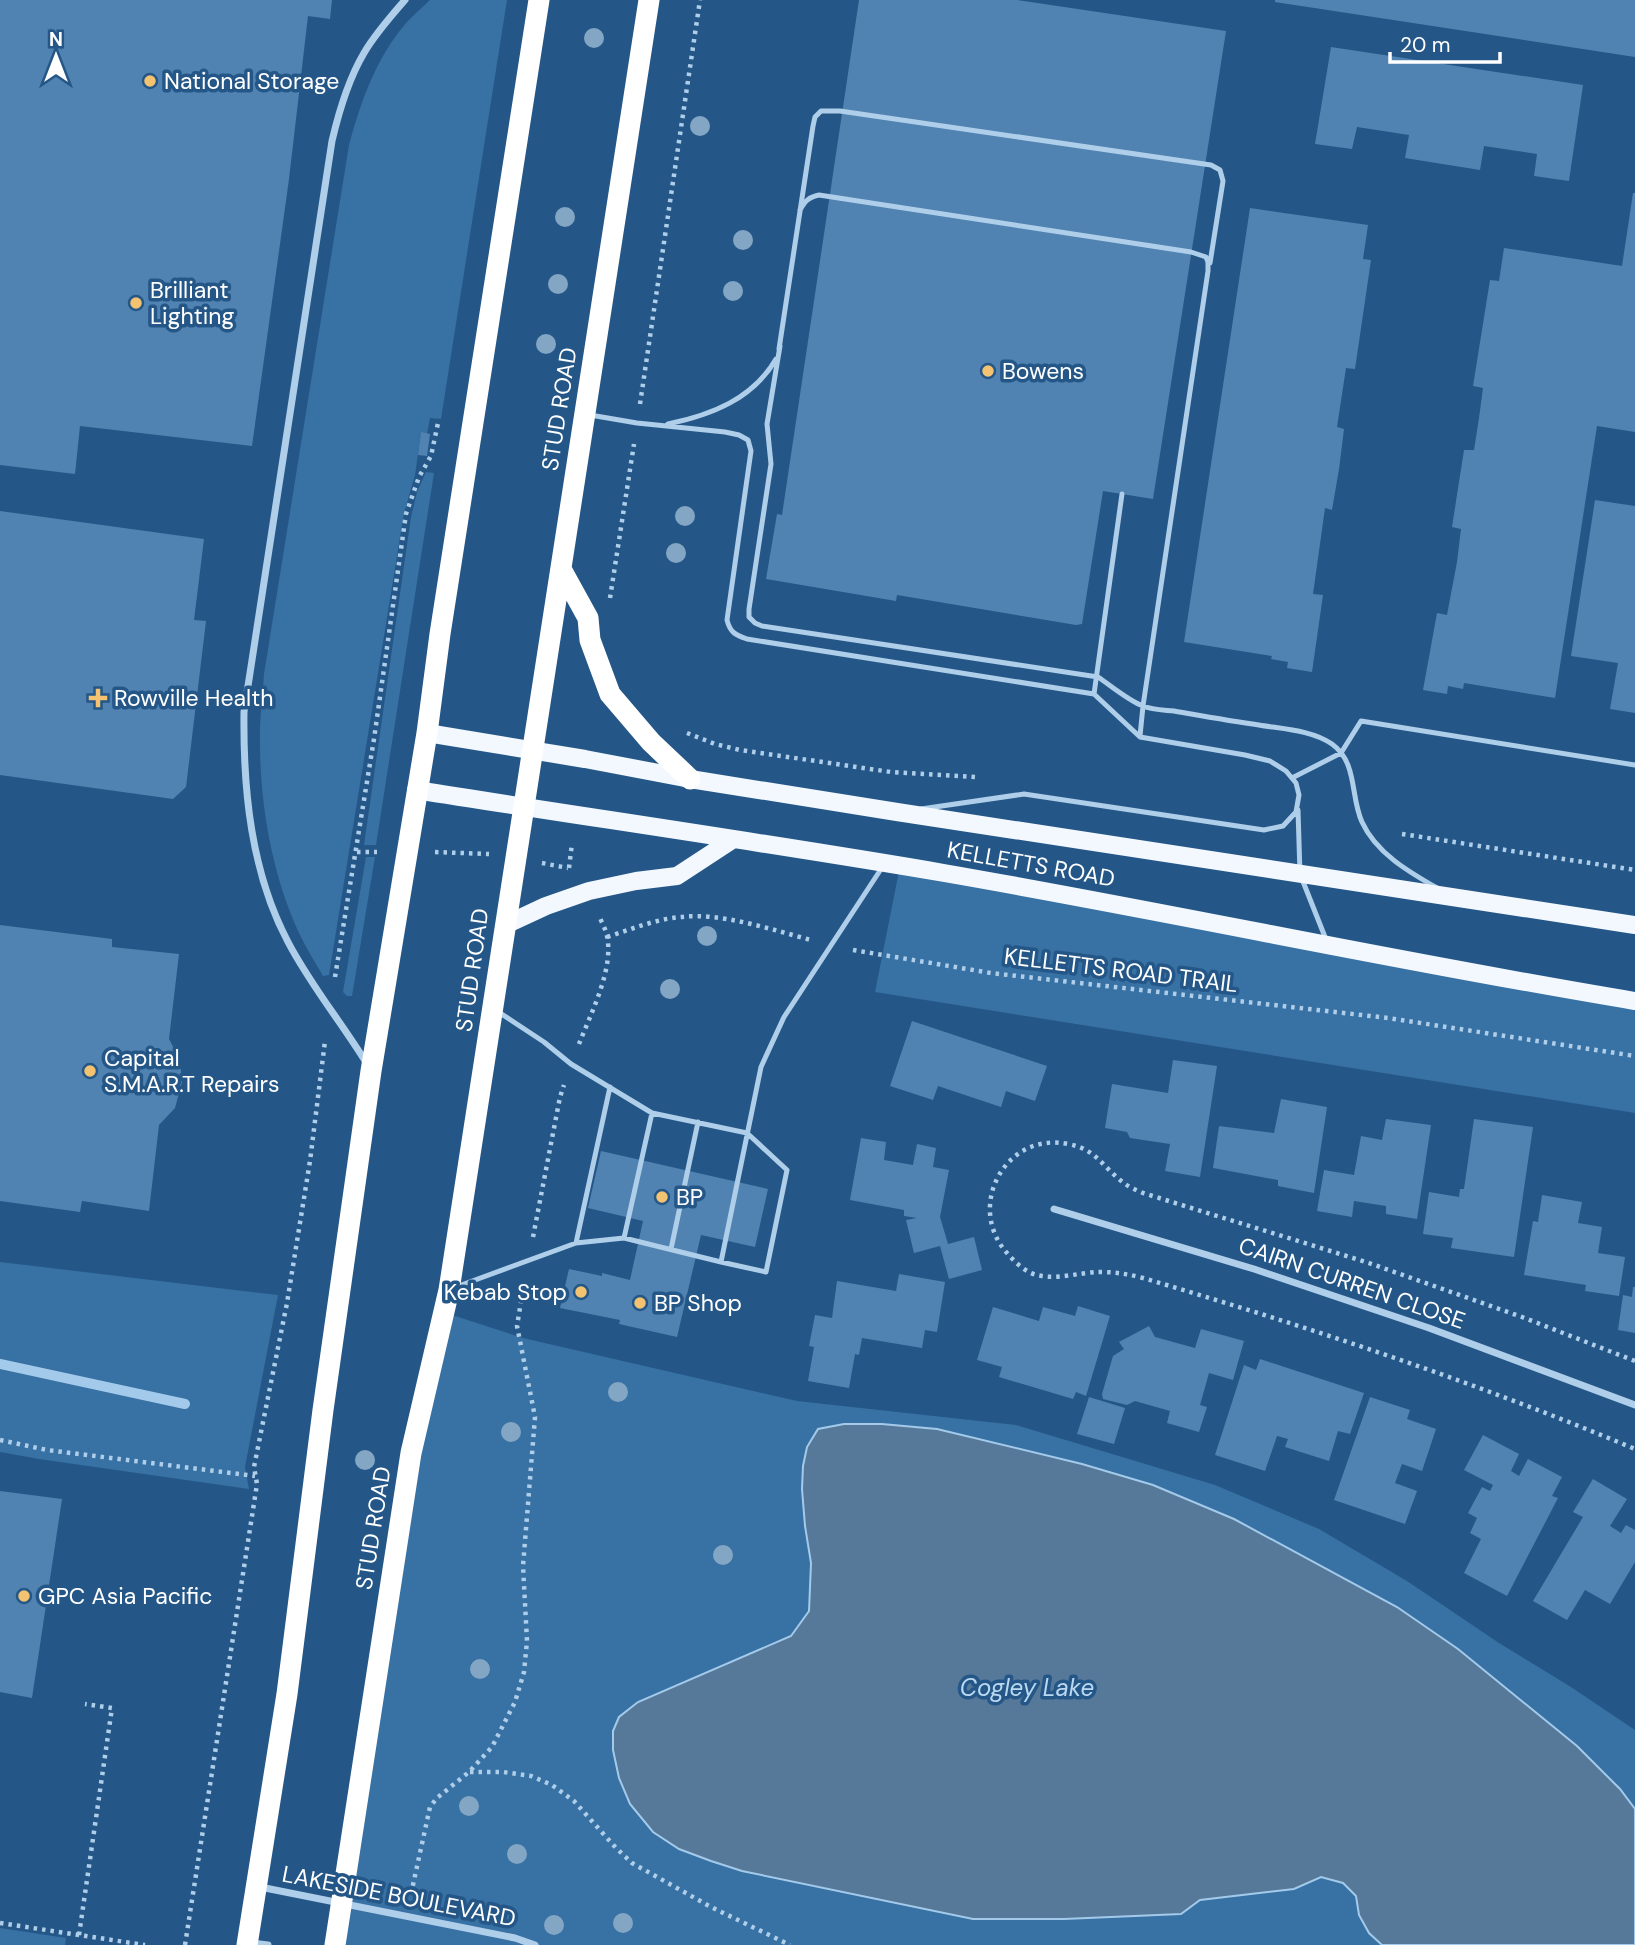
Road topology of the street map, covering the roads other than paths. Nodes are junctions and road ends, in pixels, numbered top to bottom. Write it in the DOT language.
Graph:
graph roads {
  1 [pos="405,0"];
  2 [pos="539,0"];
  3 [pos="649,0"];
  4 [pos="800,210"];
  5 [pos="1208,271"];
  6 [pos="780,346"];
  7 [pos="585,415"];
  8 [pos="662,426"];
  9 [pos="1122,494"];
  10 [pos="561,569"];
  11 [pos="1098,677"];
  12 [pos="1094,694"];
  13 [pos="1143,706"];
  14 [pos="427,733"];
  15 [pos="1140,737"];
  16 [pos="532,750"];
  17 [pos="1341,753"];
  18 [pos="1635,765"];
  19 [pos="1292,778"];
  20 [pos="691,779"];
  21 [pos="416,790"];
  22 [pos="524,807"];
  23 [pos="1297,807"];
  24 [pos="897,812"];
  25 [pos="732,840"];
  26 [pos="885,863"];
  27 [pos="1300,874"];
  28 [pos="1455,899"];
  29 [pos="505,925"];
  30 [pos="1635,925"];
  31 [pos="1329,945"];
  32 [pos="1635,1001"];
  33 [pos="494,1008"];
  34 [pos="371,1071"];
  35 [pos="610,1087"];
  36 [pos="652,1112"];
  37 [pos="698,1122"];
  38 [pos="747,1133"];
  39 [pos="1054,1209"];
  40 [pos="624,1238"];
  41 [pos="576,1243"];
  42 [pos="671,1250"];
  43 [pos="721,1262"];
  44 [pos="449,1290"];
  45 [pos="1635,1405"];
  46 [pos="256,1887"];
  47 [pos="342,1903"];
  48 [pos="254,1944"];
  49 [pos="335,1945"];
  50 [pos="535,1945"];
  1 -- 34 [label="street"];
  2 -- 14 [label="highway"];
  3 -- 7 [label="highway, STUD ROAD"];
  4 -- 5 [label="lane"];
  4 -- 5 [label="lane"];
  4 -- 6 [label="lane"];
  5 -- 13 [label="lane"];
  6 -- 8 [label="lane"];
  6 -- 11 [label="lane"];
  7 -- 8 [label="lane"];
  7 -- 10 [label="highway, STUD ROAD"];
  8 -- 12 [label="lane"];
  9 -- 11 [label="lane"];
  10 -- 16 [label="highway, STUD ROAD"];
  10 -- 20 [label="highway"];
  11 -- 12 [label="lane"];
  11 -- 13 [label="lane"];
  12 -- 15 [label="lane"];
  13 -- 15 [label="lane"];
  13 -- 17 [label="lane"];
  14 -- 16 [label="main road, KELLETTS ROAD"];
  14 -- 21 [label="highway"];
  15 -- 19 [label="lane"];
  16 -- 20 [label="main road, KELLETTS ROAD"];
  16 -- 22 [label="highway, STUD ROAD"];
  17 -- 18 [label="lane"];
  17 -- 19 [label="lane"];
  17 -- 28 [label="lane"];
  19 -- 23 [label="lane"];
  20 -- 24 [label="main road, KELLETTS ROAD"];
  21 -- 22 [label="main road, KELLETTS ROAD"];
  21 -- 34 [label="highway"];
  22 -- 25 [label="main road, KELLETTS ROAD"];
  22 -- 29 [label="highway, STUD ROAD"];
  23 -- 24 [label="lane"];
  23 -- 27 [label="lane"];
  24 -- 27 [label="main road, KELLETTS ROAD"];
  25 -- 26 [label="main road, KELLETTS ROAD"];
  25 -- 29 [label="main road"];
  26 -- 31 [label="main road, KELLETTS ROAD"];
  26 -- 38 [label="lane"];
  27 -- 28 [label="main road, KELLETTS ROAD"];
  27 -- 31 [label="lane"];
  28 -- 30 [label="main road, KELLETTS ROAD"];
  29 -- 33 [label="highway, STUD ROAD"];
  31 -- 32 [label="main road, KELLETTS ROAD"];
  33 -- 35 [label="lane"];
  33 -- 44 [label="highway, STUD ROAD"];
  34 -- 46 [label="highway"];
  35 -- 36 [label="lane"];
  35 -- 41 [label="lane"];
  36 -- 37 [label="lane"];
  36 -- 40 [label="lane"];
  37 -- 38 [label="lane"];
  37 -- 42 [label="lane"];
  38 -- 43 [label="lane"];
  38 -- 43 [label="lane"];
  39 -- 45 [label="street, CAIRN CURREN CLOSE"];
  40 -- 41 [label="lane"];
  40 -- 42 [label="lane"];
  41 -- 44 [label="lane"];
  42 -- 43 [label="lane"];
  44 -- 47 [label="highway, STUD ROAD"];
  46 -- 47 [label="street, LAKESIDE BOULEVARD"];
  46 -- 48 [label="highway"];
  47 -- 49 [label="highway, STUD ROAD"];
  47 -- 50 [label="street, LAKESIDE BOULEVARD"];
}
